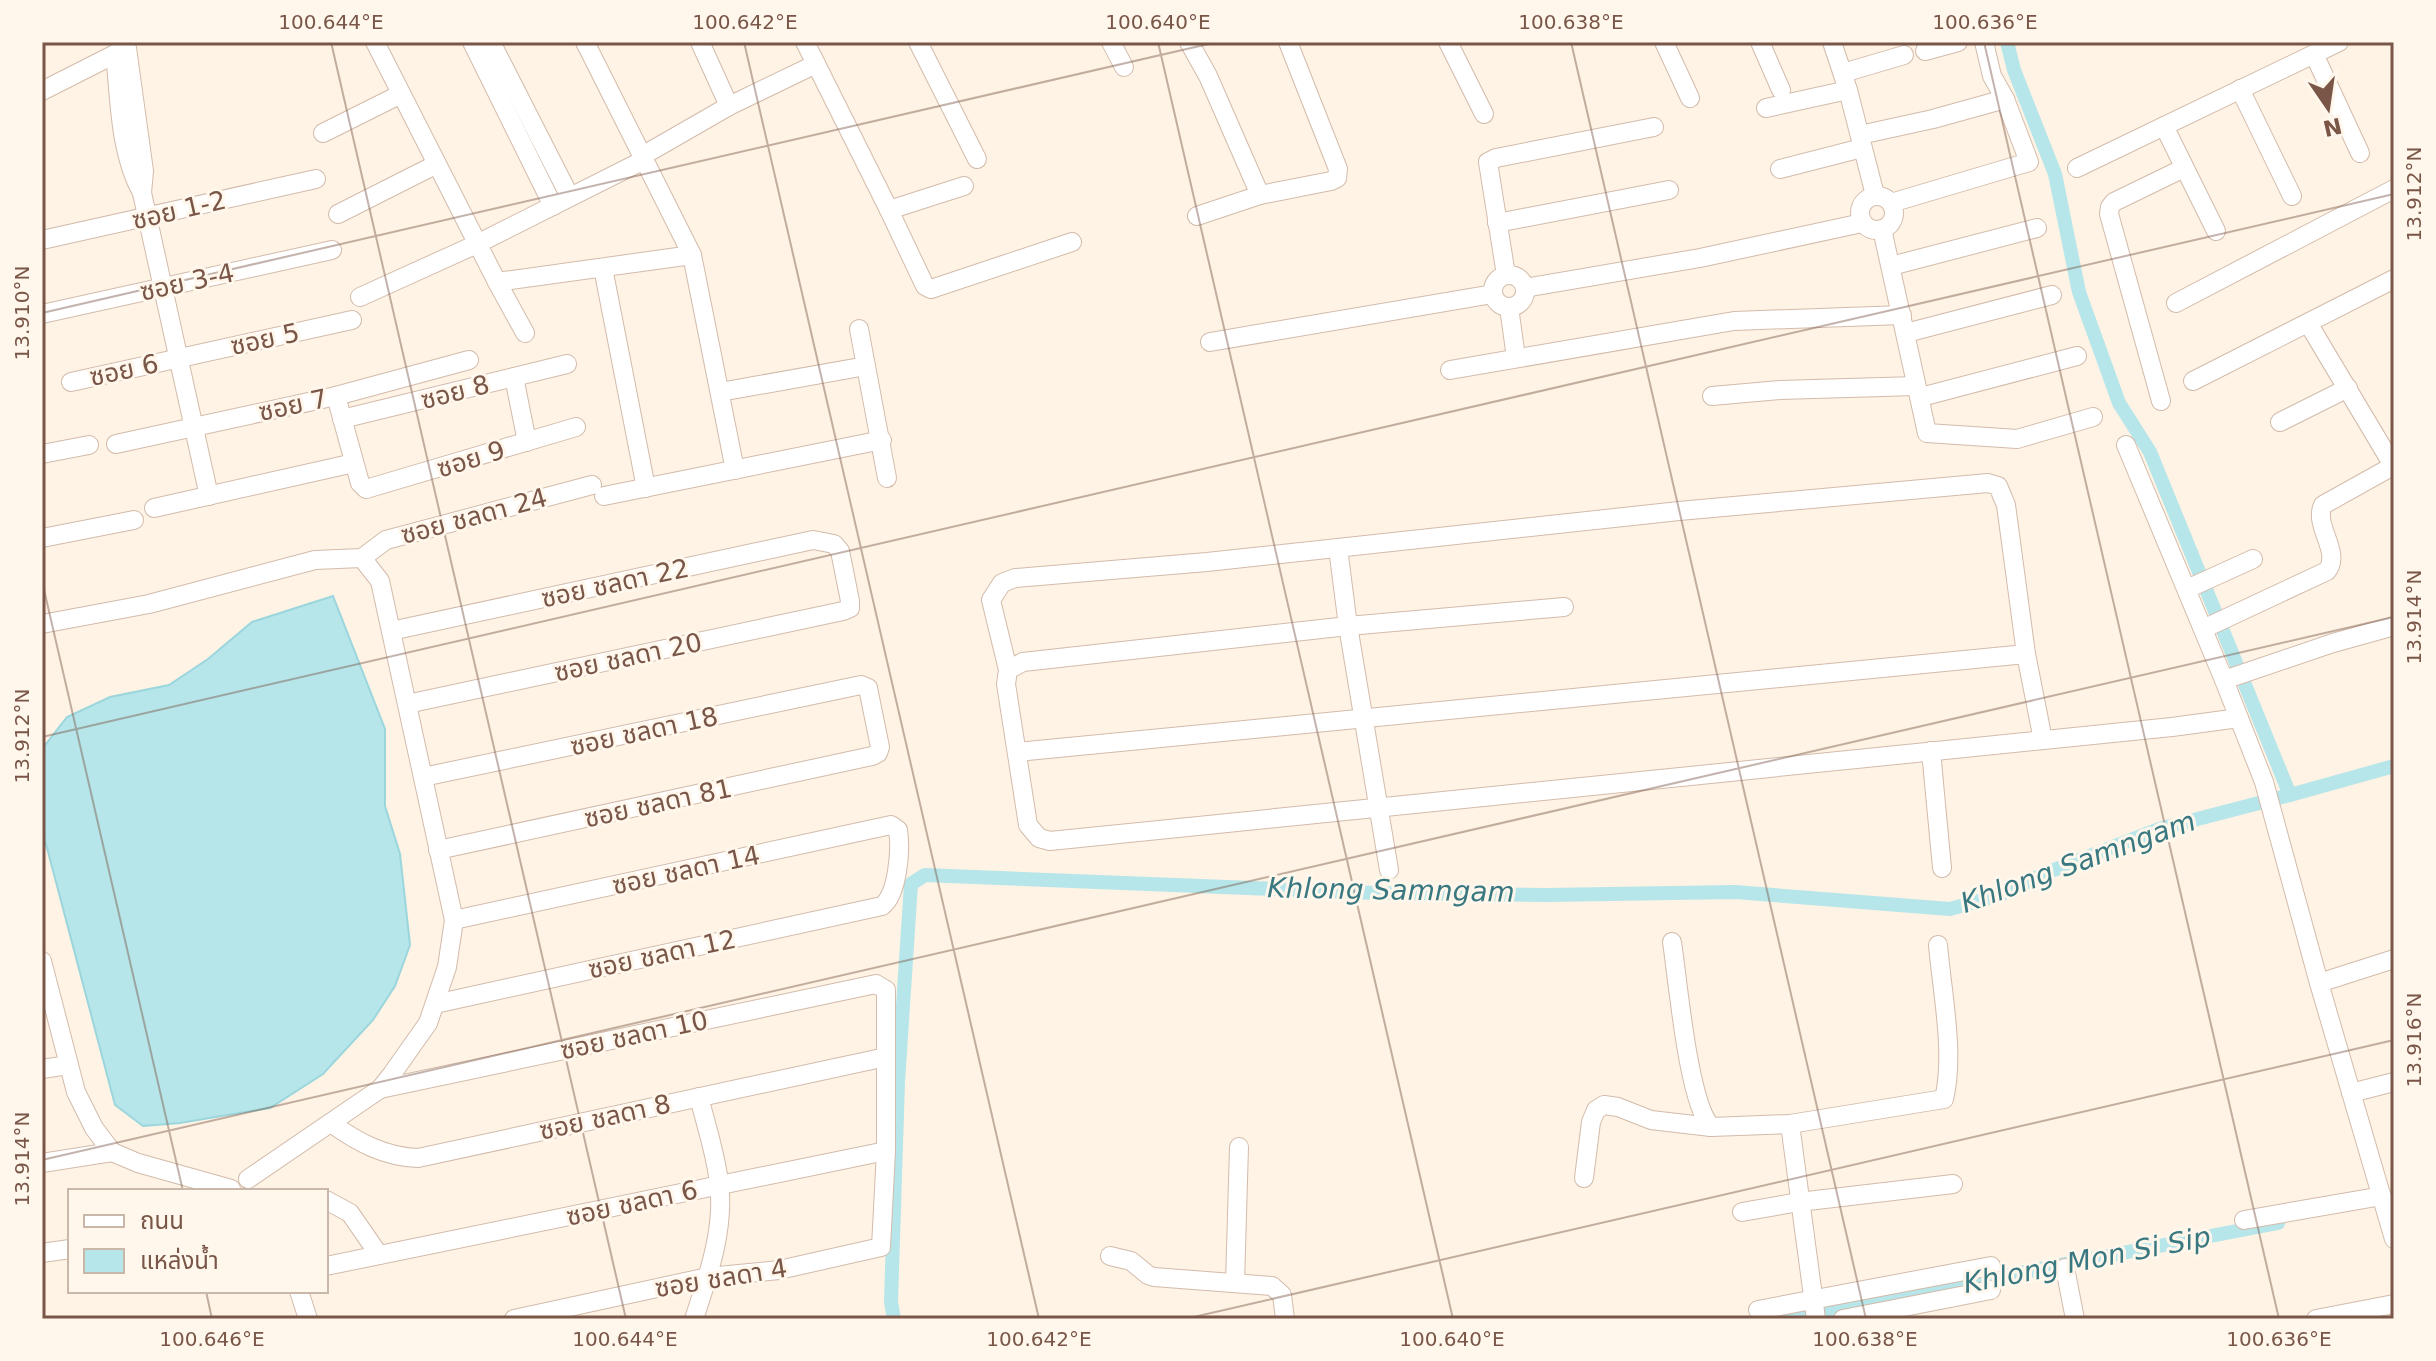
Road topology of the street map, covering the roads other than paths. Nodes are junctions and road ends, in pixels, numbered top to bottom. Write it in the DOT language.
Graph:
graph roads {
  1 [pos="375,42"];
  2 [pos="472,42"];
  3 [pos="585,42"];
  4 [pos="700,42"];
  5 [pos="805,42"];
  6 [pos="918,42"];
  7 [pos="1111,42"];
  8 [pos="1189,42"];
  9 [pos="1288,42"];
  10 [pos="1448,42"];
  11 [pos="1664,42"];
  12 [pos="1760,42"];
  13 [pos="1832,42"];
  14 [pos="1958,42"];
  15 [pos="1984,42"];
  16 [pos="2339,42"];
  17 [pos="127,48"];
  18 [pos="1925,51"];
  19 [pos="490,53"];
  20 [pos="2314,54"];
  21 [pos="1904,55"];
  22 [pos="816,64"];
  23 [pos="1124,67"];
  24 [pos="1846,81"];
  25 [pos="2240,89"];
  26 [pos="1781,90"];
  27 [pos="42,91"];
  28 [pos="401,94"];
  29 [pos="1690,98"];
  30 [pos="2005,99"];
  31 [pos="729,106"];
  32 [pos="1766,108"];
  33 [pos="1484,114"];
  34 [pos="2164,126"];
  35 [pos="1654,127"];
  36 [pos="323,133"];
  37 [pos="1861,142"];
  38 [pos="2360,153"];
  39 [pos="643,158"];
  40 [pos="977,159"];
  41 [pos="437,164"];
  42 [pos="2077,168"];
  43 [pos="2184,168"];
  44 [pos="1780,169"];
  45 [pos="316,179"];
  46 [pos="964,186"];
  47 [pos="2394,189"];
  48 [pos="1669,190"];
  49 [pos="1260,195"];
  50 [pos="2292,196"];
  51 [pos="570,197"];
  52 [pos="1883,199"];
  53 [pos="553,206"];
  54 [pos="889,210"];
  55 [pos="338,214"];
  56 [pos="1197,216"];
  57 [pos="147,217"];
  58 [pos="1497,223"];
  59 [pos="1862,223"];
  60 [pos="2037,228"];
  61 [pos="1882,229"];
  62 [pos="2216,231"];
  63 [pos="42,240"];
  64 [pos="1072,242"];
  65 [pos="477,244"];
  66 [pos="332,250"];
  67 [pos="692,255"];
  68 [pos="1891,266"];
  69 [pos="603,268"];
  70 [pos="1506,275"];
  71 [pos="2394,279"];
  72 [pos="497,282"];
  73 [pos="162,288"];
  74 [pos="1525,288"];
  75 [pos="1493,294"];
  76 [pos="2052,295"];
  77 [pos="360,297"];
  78 [pos="2176,303"];
  79 [pos="1509,307"];
  80 [pos="42,314"];
  81 [pos="352,320"];
  82 [pos="2308,323"];
  83 [pos="1904,324"];
  84 [pos="859,329"];
  85 [pos="525,333"];
  86 [pos="1210,342"];
  87 [pos="2077,356"];
  88 [pos="177,358"];
  89 [pos="1516,358"];
  90 [pos="469,360"];
  91 [pos="567,364"];
  92 [pos="866,366"];
  93 [pos="1450,370"];
  94 [pos="514,377"];
  95 [pos="2193,381"];
  96 [pos="71,382"];
  97 [pos="2348,388"];
  98 [pos="1918,391"];
  99 [pos="720,392"];
  100 [pos="336,396"];
  101 [pos="1712,396"];
  102 [pos="2161,401"];
  103 [pos="2093,417"];
  104 [pos="342,419"];
  105 [pos="2280,422"];
  106 [pos="193,427"];
  107 [pos="576,427"];
  108 [pos="882,440"];
  109 [pos="527,442"];
  110 [pos="116,444"];
  111 [pos="89,445"];
  112 [pos="2126,445"];
  113 [pos="42,454"];
  114 [pos="354,463"];
  115 [pos="2394,467"];
  116 [pos="735,470"];
  117 [pos="887,478"];
  118 [pos="646,488"];
  119 [pos="209,496"];
  120 [pos="154,508"];
  121 [pos="134,520"];
  122 [pos="42,538"];
  123 [pos="1338,548"];
  124 [pos="362,558"];
  125 [pos="2253,559"];
  126 [pos="2189,588"];
  127 [pos="1564,607"];
  128 [pos="850,608"];
  129 [pos="42,624"];
  130 [pos="1348,626"];
  131 [pos="2394,626"];
  132 [pos="2206,628"];
  133 [pos="391,631"];
  134 [pos="2026,654"];
  135 [pos="1008,670"];
  136 [pos="2228,679"];
  137 [pos="407,704"];
  138 [pos="1363,718"];
  139 [pos="2239,718"];
  140 [pos="2043,740"];
  141 [pos="1931,751"];
  142 [pos="1017,752"];
  143 [pos="878,753"];
  144 [pos="423,777"];
  145 [pos="1378,807"];
  146 [pos="438,850"];
  147 [pos="1942,868"];
  148 [pos="1389,870"];
  149 [pos="889,901"];
  150 [pos="454,920"];
  151 [pos="1672,942"];
  152 [pos="1938,945"];
  153 [pos="2394,959"];
  154 [pos="42,961"];
  155 [pos="45,980"];
  156 [pos="2319,983"];
  157 [pos="435,1004"];
  158 [pos="886,1057"];
  159 [pos="68,1065"];
  160 [pos="42,1069"];
  161 [pos="2394,1082"];
  162 [pos="380,1089"];
  163 [pos="2351,1093"];
  164 [pos="699,1097"];
  165 [pos="331,1123"];
  166 [pos="1790,1124"];
  167 [pos="1711,1127"];
  168 [pos="1239,1147"];
  169 [pos="886,1151"];
  170 [pos="112,1152"];
  171 [pos="42,1163"];
  172 [pos="1584,1178"];
  173 [pos="720,1184"];
  174 [pos="1953,1184"];
  175 [pos="254,1185"];
  176 [pos="224,1189"];
  177 [pos="2382,1199"];
  178 [pos="328,1201"];
  179 [pos="1799,1202"];
  180 [pos="1742,1212"];
  181 [pos="2244,1220"];
  182 [pos="2392,1232"];
  183 [pos="68,1249"];
  184 [pos="42,1253"];
  185 [pos="379,1255"];
  186 [pos="1110,1256"];
  187 [pos="328,1266"];
  188 [pos="1991,1266"];
  189 [pos="2065,1268"];
  190 [pos="708,1277"];
  191 [pos="1235,1283"];
  192 [pos="1991,1290"];
  193 [pos="300,1293"];
  194 [pos="2394,1304"];
  195 [pos="1814,1309"];
  196 [pos="1758,1310"];
  197 [pos="308,1319"];
  198 [pos="514,1319"];
  199 [pos="694,1319"];
  200 [pos="1285,1319"];
  201 [pos="1843,1319"];
  202 [pos="2074,1319"];
  203 [pos="2316,1319"];
  1 -- 28 [label="street"];
  2 -- 19 [label="street"];
  3 -- 39 [label="street"];
  4 -- 31 [label="street"];
  5 -- 22 [label="street"];
  6 -- 40 [label="street"];
  7 -- 23 [label="street"];
  8 -- 49 [label="street"];
  9 -- 49 [label="street"];
  10 -- 33 [label="street"];
  11 -- 29 [label="street"];
  12 -- 26 [label="street"];
  13 -- 24 [label="street"];
  14 -- 18 [label="street"];
  15 -- 30 [label="street"];
  16 -- 20 [label="street"];
  17 -- 27 [label="street"];
  17 -- 57 [label="street"];
  19 -- 51 [label="street"];
  19 -- 53 [label="street"];
  20 -- 25 [label="street"];
  20 -- 38 [label="street"];
  21 -- 24 [label="street"];
  22 -- 31 [label="street"];
  22 -- 54 [label="street"];
  24 -- 32 [label="street"];
  24 -- 37 [label="street"];
  25 -- 34 [label="street"];
  25 -- 50 [label="street"];
  28 -- 36 [label="street"];
  28 -- 41 [label="street"];
  30 -- 37 [label="street"];
  30 -- 52 [label="street"];
  31 -- 39 [label="street"];
  34 -- 42 [label="street"];
  34 -- 43 [label="street"];
  35 -- 58 [label="street"];
  37 -- 44 [label="street"];
  37 -- 52 [label="street"];
  39 -- 51 [label="street"];
  39 -- 67 [label="street"];
  41 -- 55 [label="street"];
  41 -- 65 [label="street"];
  43 -- 62 [label="street"];
  43 -- 102 [label="street"];
  45 -- 57 [label="street, ซอย 1-2"];
  46 -- 54 [label="street"];
  47 -- 78 [label="street"];
  48 -- 58 [label="street"];
  49 -- 56 [label="street"];
  51 -- 53 [label="street"];
  52 -- 59 [label="street"];
  52 -- 61 [label="street"];
  53 -- 65 [label="street"];
  54 -- 64 [label="street"];
  57 -- 63 [label="street, ซอย 1-2"];
  57 -- 73 [label="street"];
  58 -- 70 [label="street"];
  59 -- 61 [label="street"];
  59 -- 74 [label="street"];
  60 -- 68 [label="street"];
  61 -- 68 [label="street"];
  65 -- 72 [label="street"];
  65 -- 77 [label="street"];
  66 -- 73 [label="street, ซอย 3-4"];
  67 -- 69 [label="street"];
  67 -- 99 [label="street"];
  68 -- 83 [label="street"];
  69 -- 72 [label="street"];
  69 -- 118 [label="street"];
  70 -- 74 [label="street"];
  70 -- 75 [label="street"];
  71 -- 82 [label="street"];
  72 -- 85 [label="street"];
  73 -- 80 [label="street, ซอย 3-4"];
  73 -- 88 [label="street"];
  74 -- 79 [label="street"];
  75 -- 79 [label="street"];
  75 -- 86 [label="street"];
  76 -- 83 [label="street"];
  79 -- 89 [label="street"];
  81 -- 88 [label="street, ซอย 5"];
  82 -- 95 [label="street"];
  82 -- 97 [label="street"];
  83 -- 89 [label="street"];
  83 -- 98 [label="street"];
  84 -- 92 [label="street"];
  87 -- 98 [label="street"];
  88 -- 96 [label="street, ซอย 6"];
  88 -- 106 [label="street"];
  89 -- 93 [label="street"];
  90 -- 100 [label="street, ซอย 7"];
  91 -- 94 [label="street, ซอย 8"];
  92 -- 99 [label="street"];
  92 -- 108 [label="street"];
  94 -- 104 [label="street, ซอย 8"];
  94 -- 109 [label="street"];
  97 -- 105 [label="street"];
  97 -- 115 [label="street"];
  98 -- 101 [label="street"];
  98 -- 103 [label="street"];
  99 -- 116 [label="street"];
  100 -- 104 [label="street"];
  100 -- 106 [label="street, ซอย 7"];
  104 -- 114 [label="street"];
  106 -- 110 [label="street, ซอย 7"];
  106 -- 119 [label="street"];
  107 -- 109 [label="street, ซอย 9"];
  108 -- 116 [label="street, ซอย ชลดา 24"];
  108 -- 117 [label="street"];
  109 -- 114 [label="street, ซอย 9"];
  111 -- 113 [label="street"];
  112 -- 126 [label="street"];
  114 -- 119 [label="street"];
  115 -- 132 [label="street"];
  116 -- 118 [label="street, ซอย ชลดา 24"];
  118 -- 124 [label="street, ซอย ชลดา 24"];
  119 -- 120 [label="street"];
  121 -- 122 [label="street"];
  123 -- 130 [label="street"];
  123 -- 134 [label="street"];
  123 -- 135 [label="street"];
  124 -- 129 [label="street"];
  124 -- 133 [label="street"];
  125 -- 126 [label="street"];
  126 -- 132 [label="street"];
  127 -- 130 [label="street"];
  128 -- 133 [label="street, ซอย ชลดา 22"];
  128 -- 137 [label="street, ซอย ชลดา 20"];
  130 -- 135 [label="street"];
  130 -- 138 [label="street"];
  131 -- 136 [label="street"];
  132 -- 136 [label="street"];
  133 -- 137 [label="street"];
  134 -- 138 [label="street"];
  134 -- 140 [label="street"];
  135 -- 142 [label="street"];
  136 -- 139 [label="street"];
  137 -- 144 [label="street"];
  138 -- 142 [label="street"];
  138 -- 145 [label="street"];
  139 -- 140 [label="street"];
  139 -- 156 [label="street"];
  140 -- 141 [label="street"];
  141 -- 145 [label="street"];
  141 -- 147 [label="street"];
  142 -- 145 [label="street"];
  143 -- 144 [label="street, ซอย ชลดา 18"];
  143 -- 146 [label="street, ซอย ชลดา 81"];
  144 -- 146 [label="street"];
  145 -- 148 [label="street"];
  146 -- 150 [label="street"];
  149 -- 150 [label="street, ซอย ชลดา 14"];
  149 -- 157 [label="street, ซอย ชลดา 12"];
  150 -- 157 [label="street"];
  151 -- 167 [label="street"];
  152 -- 166 [label="street"];
  153 -- 156 [label="street"];
  154 -- 155 [label="street"];
  155 -- 159 [label="street"];
  156 -- 163 [label="street"];
  157 -- 162 [label="street"];
  158 -- 162 [label="street, ซอย ชลดา 10"];
  158 -- 164 [label="street, ซอย ชลดา 8"];
  158 -- 169 [label="street"];
  159 -- 160 [label="street"];
  159 -- 170 [label="street"];
  161 -- 163 [label="street"];
  162 -- 165 [label="street"];
  163 -- 177 [label="street"];
  164 -- 165 [label="street, ซอย ชลดา 8"];
  164 -- 173 [label="street"];
  165 -- 175 [label="street"];
  166 -- 167 [label="street"];
  166 -- 179 [label="street"];
  167 -- 172 [label="street"];
  168 -- 191 [label="street"];
  169 -- 173 [label="street, ซอย ชลดา 6"];
  169 -- 190 [label="street, ซอย ชลดา 4"];
  170 -- 171 [label="street"];
  170 -- 176 [label="street"];
  173 -- 185 [label="street, ซอย ชลดา 6"];
  173 -- 190 [label="street"];
  174 -- 179 [label="street"];
  175 -- 176 [label="street"];
  177 -- 181 [label="street"];
  177 -- 182 [label="street"];
  178 -- 185 [label="street"];
  179 -- 180 [label="street"];
  179 -- 195 [label="street"];
  183 -- 184 [label="street"];
  185 -- 187 [label="street, ซอย ชลดา 6"];
  186 -- 191 [label="street"];
  188 -- 195 [label="street"];
  189 -- 202 [label="street"];
  190 -- 198 [label="street, ซอย ชลดา 4"];
  190 -- 199 [label="street"];
  191 -- 200 [label="street"];
  192 -- 201 [label="street"];
  193 -- 197 [label="street"];
  194 -- 203 [label="street"];
  195 -- 196 [label="street"];
}
